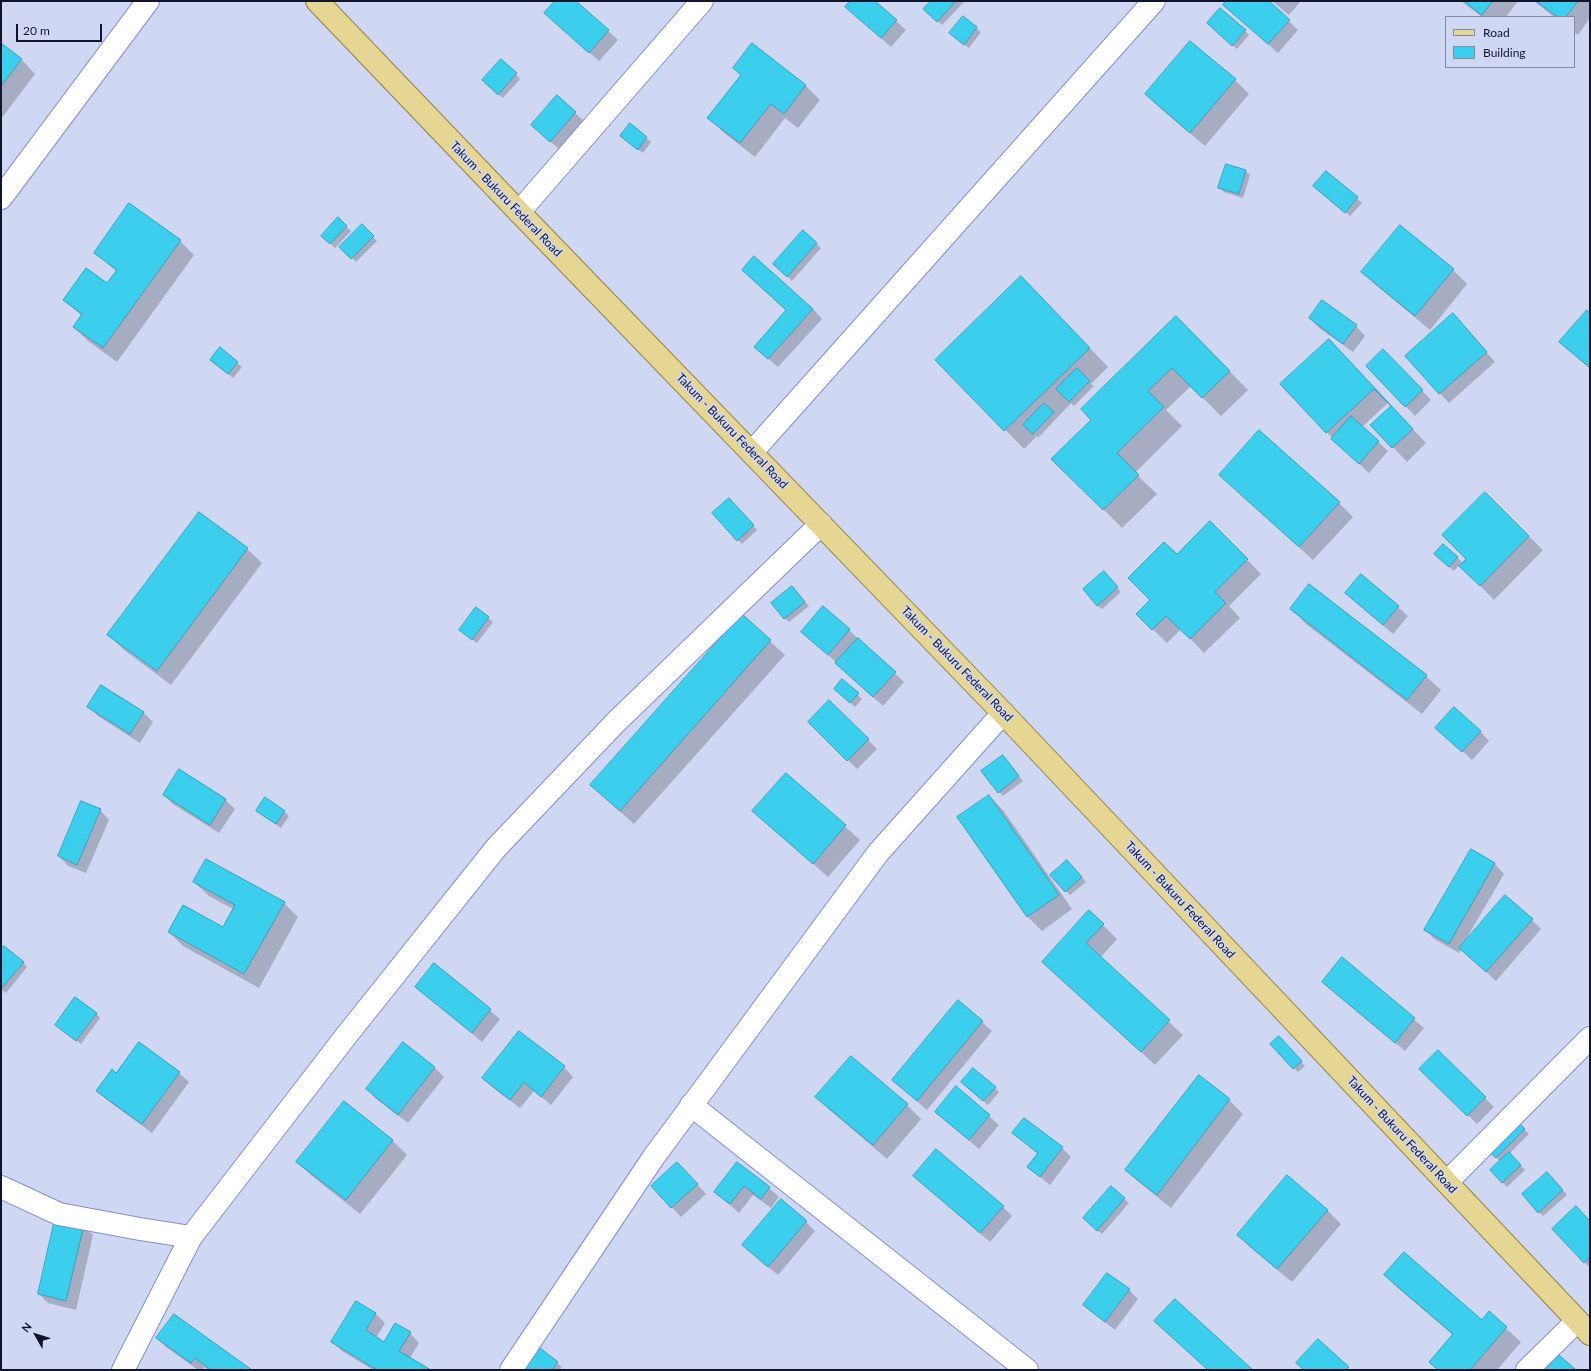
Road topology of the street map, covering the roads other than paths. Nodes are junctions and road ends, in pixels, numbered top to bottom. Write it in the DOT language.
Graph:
graph roads {
  1 [pos="148,1"];
  2 [pos="317,1"];
  3 [pos="702,1"];
  4 [pos="1154,1"];
  5 [pos="1,198"];
  6 [pos="519,212"];
  7 [pos="752,452"];
  8 [pos="821,524"];
  9 [pos="1003,713"];
  10 [pos="1590,1038"];
  11 [pos="691,1105"];
  12 [pos="1447,1182"];
  13 [pos="1,1187"];
  14 [pos="191,1237"];
  15 [pos="1584,1328"];
  16 [pos="123,1370"];
  17 [pos="511,1370"];
  18 [pos="1027,1370"];
  19 [pos="1527,1370"];
  1 -- 5 [label="street"];
  2 -- 6 [label="main road, Takum - Bukuru Federal Road"];
  3 -- 6 [label="street"];
  4 -- 7 [label="street"];
  6 -- 7 [label="main road, Takum - Bukuru Federal Road"];
  7 -- 8 [label="main road, Takum - Bukuru Federal Road"];
  8 -- 9 [label="main road, Takum - Bukuru Federal Road"];
  8 -- 14 [label="street"];
  9 -- 11 [label="street"];
  9 -- 12 [label="main road, Takum - Bukuru Federal Road"];
  10 -- 12 [label="street"];
  11 -- 17 [label="street"];
  11 -- 18 [label="street"];
  12 -- 15 [label="main road, Takum - Bukuru Federal Road"];
  13 -- 14 [label="street"];
  14 -- 16 [label="street"];
  15 -- 19 [label="street"];
}
